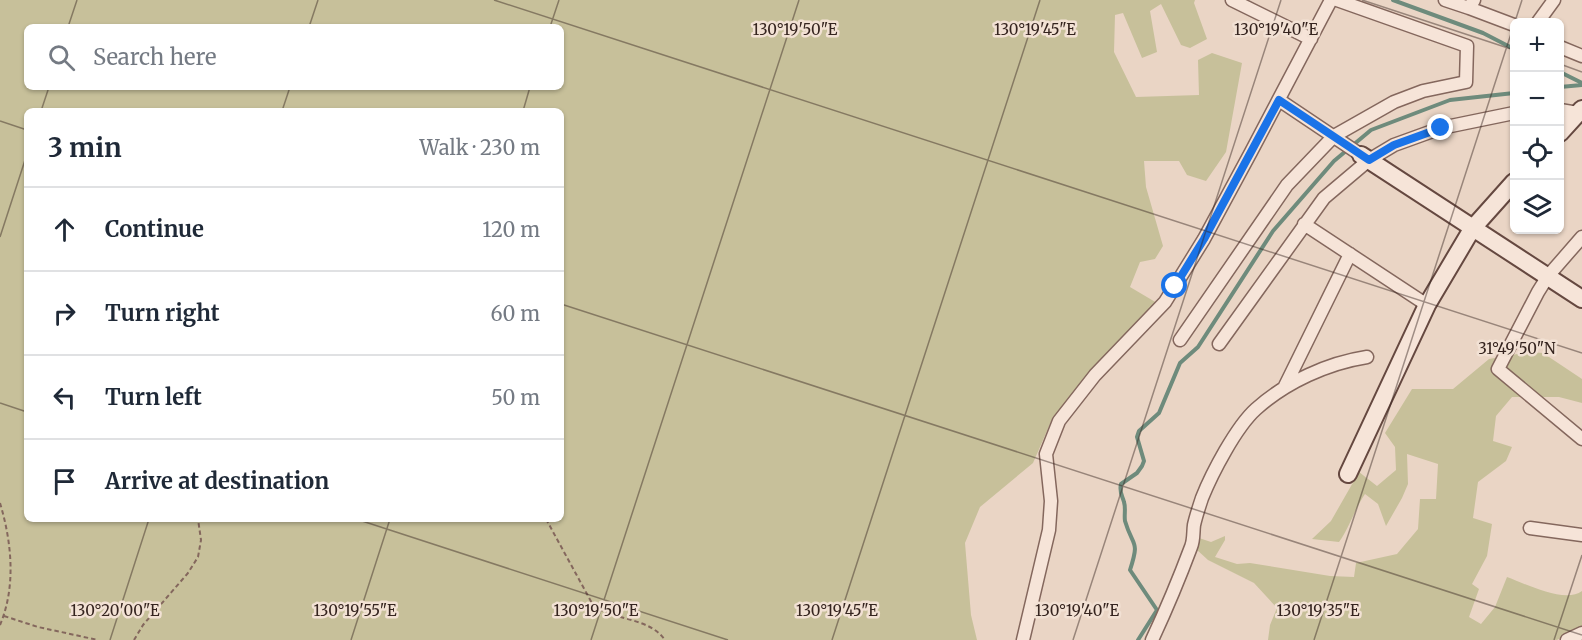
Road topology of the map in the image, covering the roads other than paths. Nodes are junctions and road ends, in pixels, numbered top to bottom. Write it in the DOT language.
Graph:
graph roads {
  1 [pos="1232,0"];
  2 [pos="1331,0"];
  3 [pos="1337,0"];
  4 [pos="1445,0"];
  5 [pos="1554,0"];
  6 [pos="1472,4"];
  7 [pos="1541,18"];
  8 [pos="1510,23"];
  9 [pos="1311,39"];
  10 [pos="1564,49"];
  11 [pos="1582,56"];
  12 [pos="1279,100"];
  13 [pos="1564,110"];
  14 [pos="1580,111"];
  15 [pos="1510,114"];
  16 [pos="1564,129"];
  17 [pos="1337,139"];
  18 [pos="1365,158"];
  19 [pos="1510,187"];
  20 [pos="1304,224"];
  21 [pos="1472,229"];
  22 [pos="1582,237"];
  23 [pos="1350,254"];
  24 [pos="1548,276"];
  25 [pos="1582,299"];
  26 [pos="1427,305"];
  27 [pos="1180,340"];
  28 [pos="1219,344"];
  29 [pos="1367,357"];
  30 [pos="1284,388"];
  31 [pos="1582,440"];
  32 [pos="1348,474"];
  33 [pos="1530,528"];
  34 [pos="1582,535"];
  35 [pos="1582,633"];
  36 [pos="1023,640"];
  37 [pos="1152,640"];
  38 [pos="1567,640"];
  1 -- 9 [label="street"];
  2 -- 9 [label="street"];
  3 -- 17 [label="street"];
  4 -- 6 [label="street"];
  5 -- 7 [label="street"];
  6 -- 8 [label="street"];
  9 -- 12 [label="street"];
  10 -- 11 [label="street"];
  12 -- 17 [label="street"];
  12 -- 36 [label="street"];
  13 -- 14 [label="street"];
  14 -- 16 [label="street"];
  15 -- 18 [label="street"];
  17 -- 18 [label="street"];
  17 -- 27 [label="street"];
  18 -- 20 [label="street"];
  18 -- 21 [label="street"];
  19 -- 21 [label="street"];
  20 -- 23 [label="street"];
  20 -- 28 [label="street"];
  21 -- 24 [label="street"];
  21 -- 26 [label="street"];
  22 -- 24 [label="street"];
  23 -- 26 [label="street"];
  23 -- 30 [label="street"];
  24 -- 25 [label="street"];
  24 -- 31 [label="street"];
  26 -- 32 [label="street"];
  29 -- 30 [label="street"];
  30 -- 37 [label="street"];
  33 -- 34 [label="street"];
  35 -- 38 [label="street"];
}
